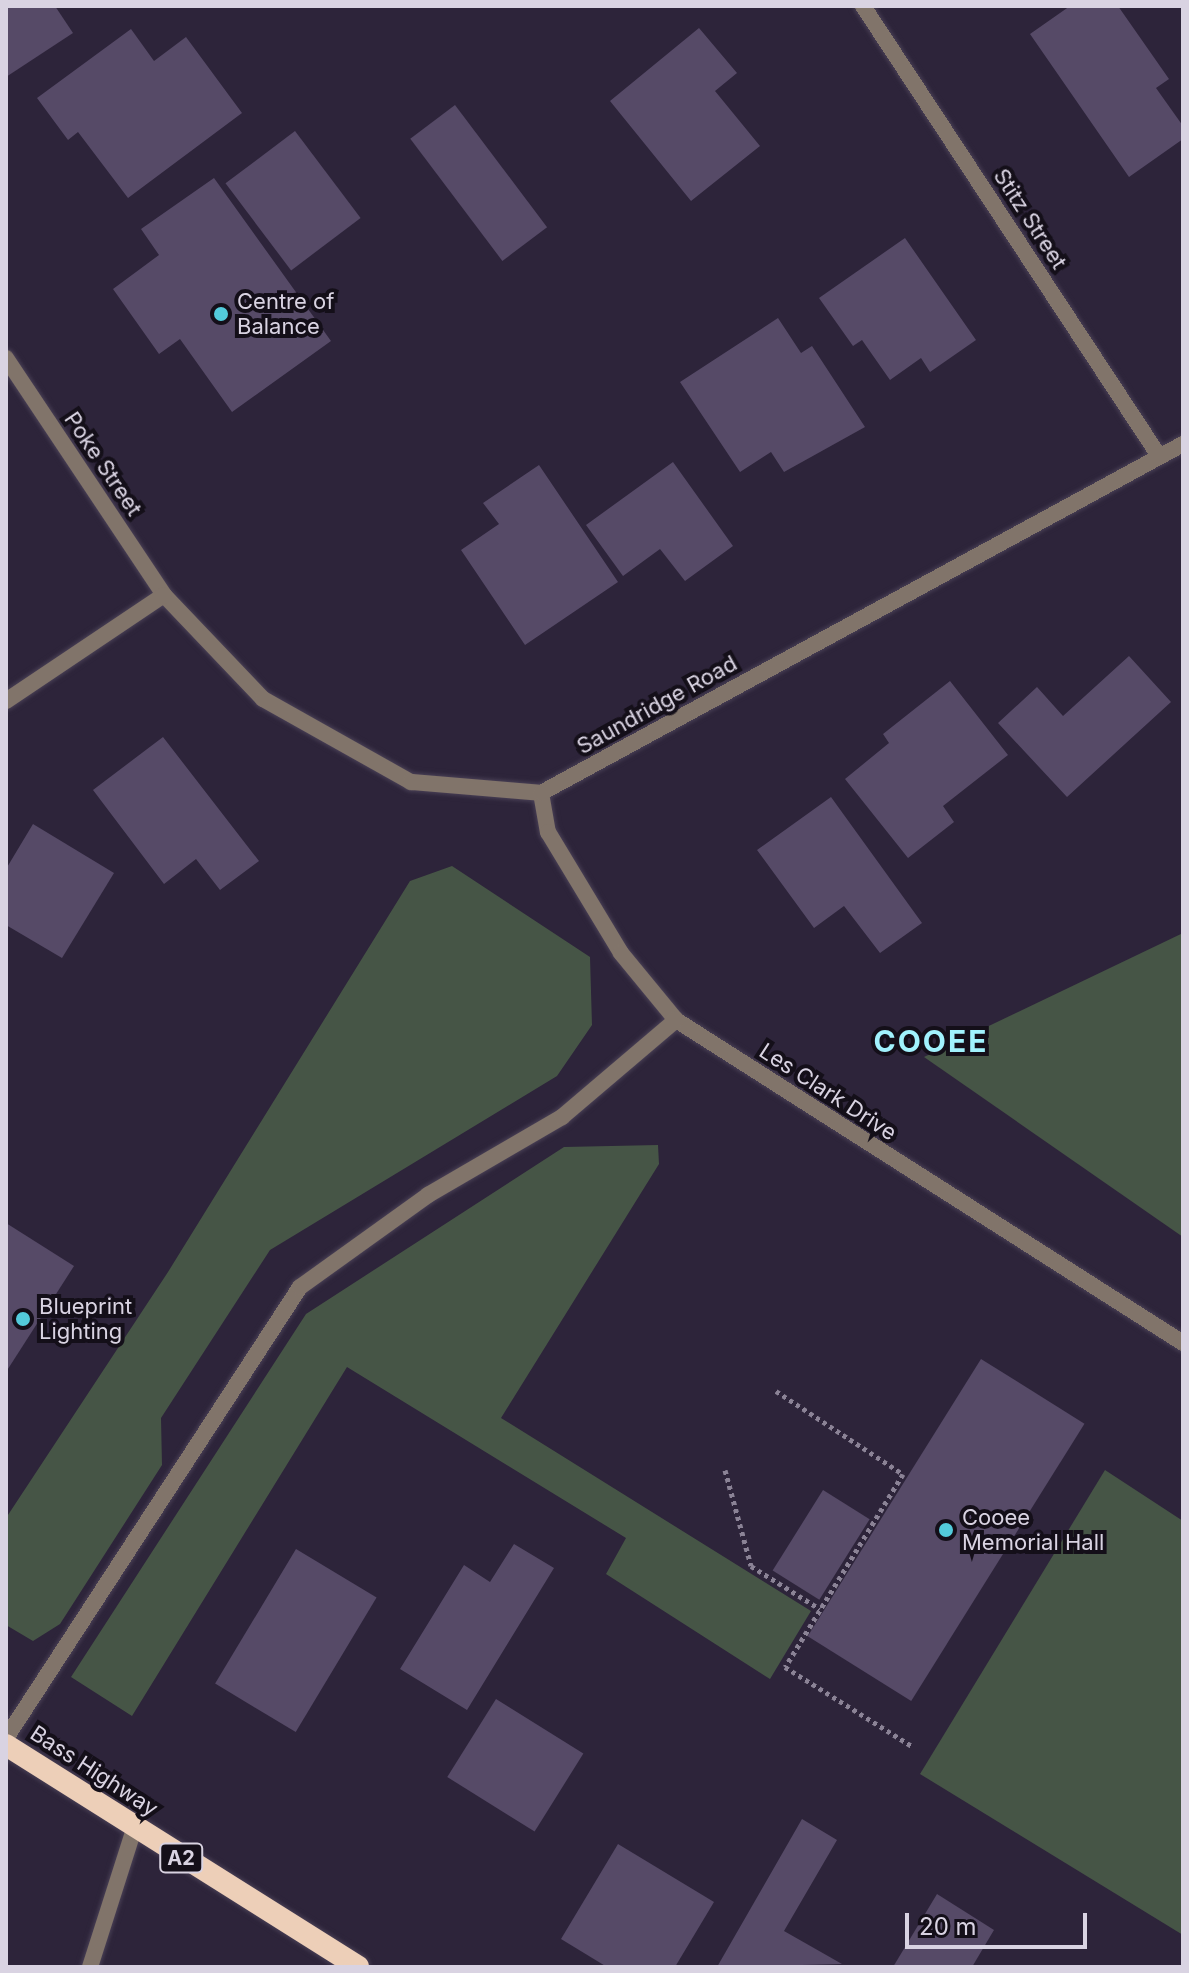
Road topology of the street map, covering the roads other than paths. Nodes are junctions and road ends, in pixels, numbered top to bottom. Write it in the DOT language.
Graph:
graph roads {
  1 [pos="863,6"];
  2 [pos="6,358"];
  3 [pos="1183,444"];
  4 [pos="1159,456"];
  5 [pos="164,595"];
  6 [pos="6,701"];
  7 [pos="541,793"];
  8 [pos="676,1020"];
  9 [pos="1183,1343"];
  10 [pos="6,1738"];
  11 [pos="6,1745"];
  12 [pos="134,1829"];
  13 [pos="90,1967"];
  14 [pos="358,1967"];
  1 -- 4 [label="street, Stitz Street"];
  2 -- 5 [label="street, Poke Street"];
  3 -- 4 [label="street, Saundridge Road"];
  4 -- 7 [label="street, Saundridge Road"];
  5 -- 6 [label="street"];
  5 -- 7 [label="street"];
  7 -- 8 [label="street, Les Clark Drive"];
  8 -- 9 [label="street, Les Clark Drive"];
  8 -- 10 [label="street"];
  11 -- 12 [label="highway, Bass Highway / A2"];
  12 -- 13 [label="street"];
  12 -- 14 [label="highway, Bass Highway / A2"];
}
